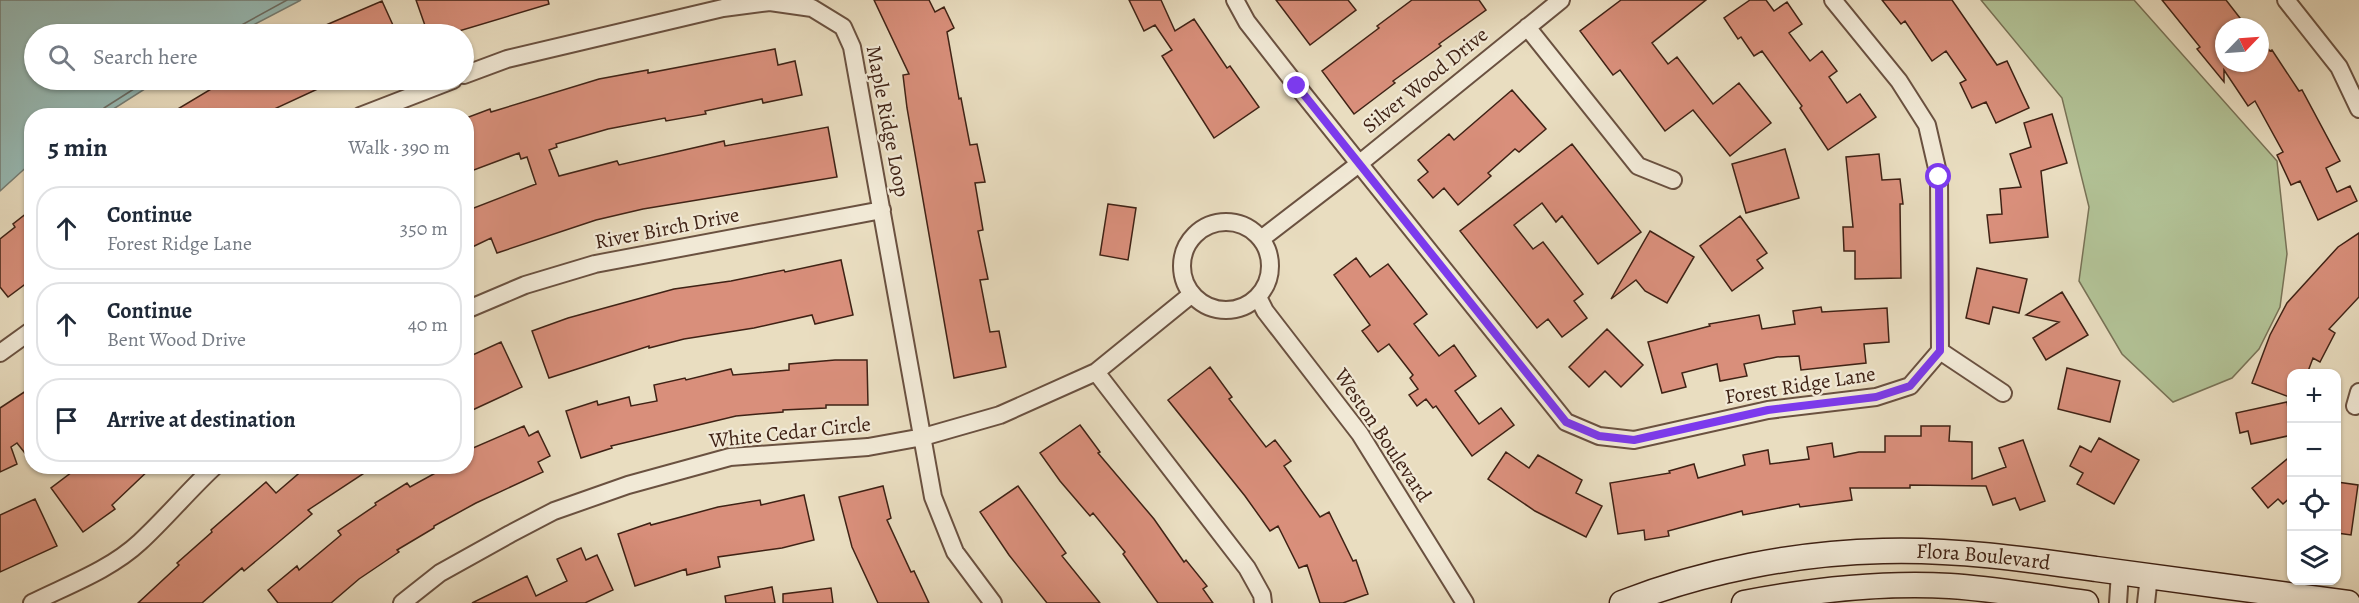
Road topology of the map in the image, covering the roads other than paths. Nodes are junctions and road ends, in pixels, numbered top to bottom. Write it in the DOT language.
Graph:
graph roads {
  1 [pos="1235,0"];
  2 [pos="1561,0"];
  3 [pos="1833,0"];
  4 [pos="2286,0"];
  5 [pos="1527,27"];
  6 [pos="474,71"];
  7 [pos="427,90"];
  8 [pos="381,108"];
  9 [pos="2359,109"];
  10 [pos="1360,163"];
  11 [pos="1673,180"];
  12 [pos="882,210"];
  13 [pos="1260,238"];
  14 [pos="1192,294"];
  15 [pos="1258,297"];
  16 [pos="474,307"];
  17 [pos="24,336"];
  18 [pos="1940,351"];
  19 [pos="0,353"];
  20 [pos="1096,372"];
  21 [pos="2003,393"];
  22 [pos="923,437"];
  23 [pos="206,474"];
  24 [pos="2120,572"];
  25 [pos="2149,576"];
  26 [pos="32,603"];
  27 [pos="402,603"];
  28 [pos="993,603"];
  29 [pos="1263,603"];
  30 [pos="1465,603"];
  31 [pos="1622,603"];
  32 [pos="1744,603"];
  33 [pos="2086,603"];
  34 [pos="2118,603"];
  35 [pos="2146,603"];
  36 [pos="2348,603"];
  1 -- 10 [label="street, Forest Ridge Lane"];
  2 -- 5 [label="street, Silver Wood Drive"];
  3 -- 18 [label="street"];
  4 -- 9 [label="street"];
  5 -- 10 [label="street, Silver Wood Drive"];
  5 -- 11 [label="street"];
  6 -- 12 [label="street, Maple Ridge Loop"];
  7 -- 8 [label="street"];
  10 -- 13 [label="street, Silver Wood Drive"];
  10 -- 18 [label="street, Forest Ridge Lane"];
  12 -- 16 [label="street, River Birch Drive"];
  12 -- 22 [label="street, Maple Ridge Loop"];
  13 -- 14 [label="street"];
  13 -- 15 [label="street"];
  14 -- 15 [label="street"];
  14 -- 20 [label="street, White Cedar Circle"];
  15 -- 30 [label="street, Weston Boulevard"];
  17 -- 19 [label="street"];
  18 -- 21 [label="street"];
  20 -- 22 [label="street, White Cedar Circle"];
  20 -- 29 [label="street"];
  22 -- 27 [label="street, White Cedar Circle"];
  22 -- 28 [label="street, Maple Ridge Loop"];
  23 -- 26 [label="street"];
  24 -- 25 [label="street, Flora Boulevard"];
  24 -- 31 [label="street, Flora Boulevard"];
  24 -- 34 [label="street"];
  25 -- 35 [label="street"];
  25 -- 36 [label="street, Flora Boulevard"];
  32 -- 33 [label="street, Flora Boulevard"];
}
